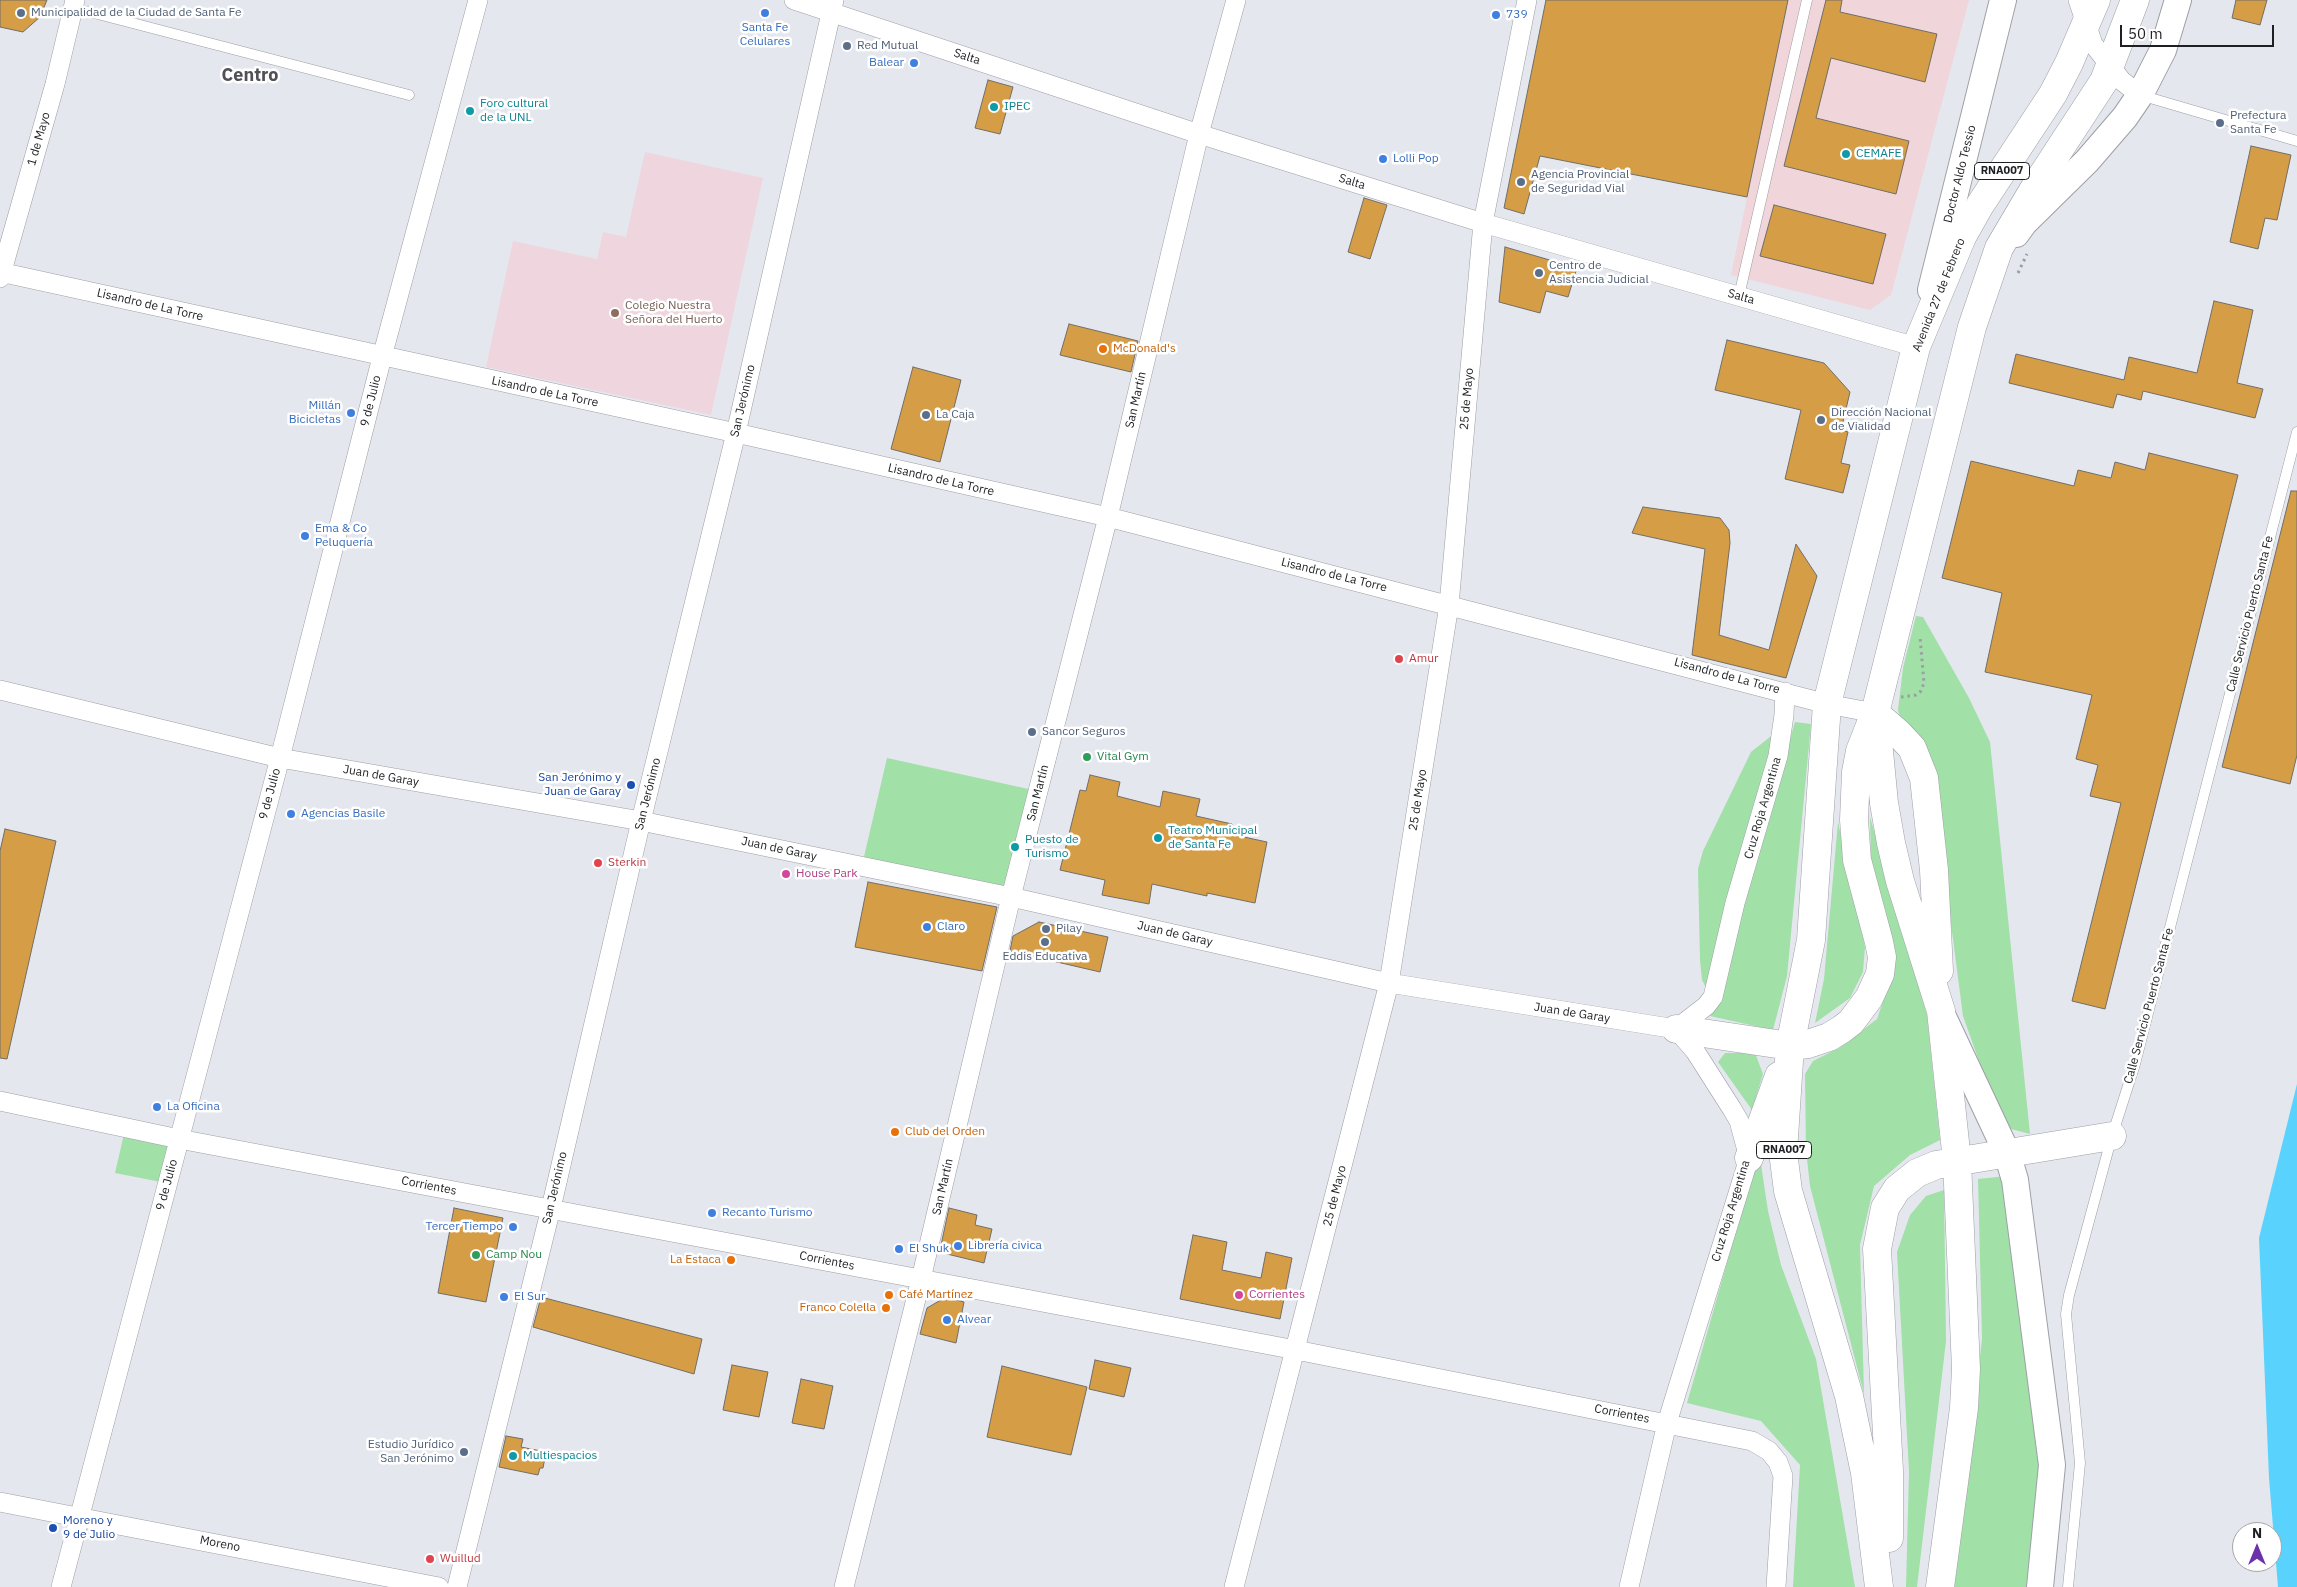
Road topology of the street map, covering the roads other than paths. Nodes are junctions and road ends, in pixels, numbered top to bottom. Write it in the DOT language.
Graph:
graph roads {
  1 [pos="478,0"];
  2 [pos="794,0"];
  3 [pos="1236,0"];
  4 [pos="1527,0"];
  5 [pos="1807,0"];
  6 [pos="2004,0"];
  7 [pos="2078,0"];
  8 [pos="2096,0"];
  9 [pos="2135,0"];
  10 [pos="2178,0"];
  11 [pos="74,5"];
  12 [pos="833,6"];
  13 [pos="2086,27"];
  14 [pos="2109,67"];
  15 [pos="409,95"];
  16 [pos="2140,95"];
  17 [pos="1199,134"];
  18 [pos="2297,140"];
  19 [pos="1483,223"];
  20 [pos="2005,271"];
  21 [pos="0,274"];
  22 [pos="1739,296"];
  23 [pos="1916,347"];
  24 [pos="382,357"];
  25 [pos="2297,432"];
  26 [pos="736,433"];
  27 [pos="1108,517"];
  28 [pos="1449,604"];
  29 [pos="0,690"];
  30 [pos="1785,692"];
  31 [pos="1878,703"];
  32 [pos="1827,704"];
  33 [pos="280,758"];
  34 [pos="641,821"];
  35 [pos="1011,897"];
  36 [pos="1389,983"];
  37 [pos="1941,1011"];
  38 [pos="1676,1029"];
  39 [pos="1790,1046"];
  40 [pos="0,1101"];
  41 [pos="2112,1136"];
  42 [pos="179,1139"];
  43 [pos="2007,1153"];
  44 [pos="1749,1158"];
  45 [pos="1958,1161"];
  46 [pos="551,1208"];
  47 [pos="921,1279"];
  48 [pos="1296,1350"];
  49 [pos="1667,1422"];
  50 [pos="0,1502"];
  51 [pos="79,1517"];
  52 [pos="61,1587"];
  53 [pos="439,1587"];
  54 [pos="457,1587"];
  55 [pos="844,1587"];
  56 [pos="1234,1587"];
  57 [pos="1629,1587"];
  58 [pos="1776,1587"];
  59 [pos="1879,1587"];
  60 [pos="1888,1587"];
  61 [pos="1940,1587"];
  62 [pos="2040,1587"];
  63 [pos="2068,1587"];
  1 -- 24 [label="street, 9 de Julio"];
  2 -- 12 [label="street, Salta"];
  3 -- 17 [label="street, San Martín"];
  4 -- 19 [label="street, 25 de Mayo"];
  5 -- 22 [label="lane"];
  6 -- 23 [label="main road, Doctor Aldo Tessio"];
  7 -- 13 [label="street"];
  8 -- 13 [label="highway, Avenida 27 de Febrero / RNA007"];
  9 -- 14 [label="highway, RNA007"];
  10 -- 16 [label="main road"];
  11 -- 15 [label="lane"];
  11 -- 21 [label="street, 1 de Mayo"];
  12 -- 17 [label="street, Salta"];
  12 -- 26 [label="street, San Jerónimo"];
  13 -- 14 [label="street"];
  13 -- 23 [label="highway, Avenida 27 de Febrero / RNA007"];
  14 -- 16 [label="street"];
  14 -- 20 [label="highway, RNA007"];
  16 -- 18 [label="lane"];
  16 -- 20 [label="main road"];
  17 -- 19 [label="street, Salta"];
  17 -- 27 [label="street, San Martín"];
  19 -- 22 [label="street, Salta"];
  19 -- 28 [label="street, 25 de Mayo"];
  20 -- 31 [label="highway, RNA007"];
  21 -- 24 [label="street, Lisandro de La Torre"];
  22 -- 23 [label="street, Salta"];
  23 -- 32 [label="highway, Avenida 27 de Febrero / RNA007"];
  24 -- 26 [label="street, Lisandro de La Torre"];
  24 -- 33 [label="street, 9 de Julio"];
  25 -- 41 [label="lane, Calle Servicio Puerto Santa Fe"];
  26 -- 27 [label="street, Lisandro de La Torre"];
  26 -- 34 [label="street, San Jerónimo"];
  27 -- 28 [label="street, Lisandro de La Torre"];
  27 -- 35 [label="street, San Martín"];
  28 -- 30 [label="street, Lisandro de La Torre"];
  28 -- 36 [label="street, 25 de Mayo"];
  29 -- 33 [label="street, Juan de Garay"];
  30 -- 32 [label="street, Lisandro de La Torre"];
  30 -- 38 [label="street, Cruz Roja Argentina"];
  31 -- 32 [label="street, Lisandro de La Torre"];
  31 -- 37 [label="highway, RNA007"];
  31 -- 37 [label="highway"];
  31 -- 39 [label="highway"];
  32 -- 39 [label="highway, RNA007"];
  33 -- 34 [label="street, Juan de Garay"];
  33 -- 42 [label="street, 9 de Julio"];
  34 -- 35 [label="street, Juan de Garay"];
  34 -- 46 [label="street, San Jerónimo"];
  35 -- 36 [label="street, Juan de Garay"];
  35 -- 47 [label="street, San Martín"];
  36 -- 38 [label="street, Juan de Garay"];
  36 -- 48 [label="street, 25 de Mayo"];
  37 -- 43 [label="main road"];
  37 -- 45 [label="highway, RNA007"];
  38 -- 39 [label="highway"];
  38 -- 44 [label="street, Cruz Roja Argentina"];
  39 -- 44 [label="highway"];
  39 -- 59 [label="highway, RNA007"];
  40 -- 42 [label="street, Corrientes"];
  41 -- 43 [label="highway"];
  41 -- 63 [label="lane, Calle Servicio Puerto Santa Fe"];
  42 -- 46 [label="street, Corrientes"];
  42 -- 51 [label="street, 9 de Julio"];
  43 -- 45 [label="highway"];
  43 -- 62 [label="main road"];
  44 -- 49 [label="street, Cruz Roja Argentina"];
  45 -- 60 [label="highway"];
  45 -- 61 [label="highway, RNA007"];
  46 -- 47 [label="street, Corrientes"];
  46 -- 54 [label="street, San Jerónimo"];
  47 -- 48 [label="street, Corrientes"];
  47 -- 55 [label="street, San Martín"];
  48 -- 49 [label="street, Corrientes"];
  48 -- 56 [label="street, 25 de Mayo"];
  49 -- 57 [label="street, Cruz Roja Argentina"];
  49 -- 58 [label="street, Corrientes"];
  50 -- 51 [label="street, Moreno"];
  51 -- 52 [label="street, 9 de Julio"];
  51 -- 53 [label="street, Moreno"];
}
